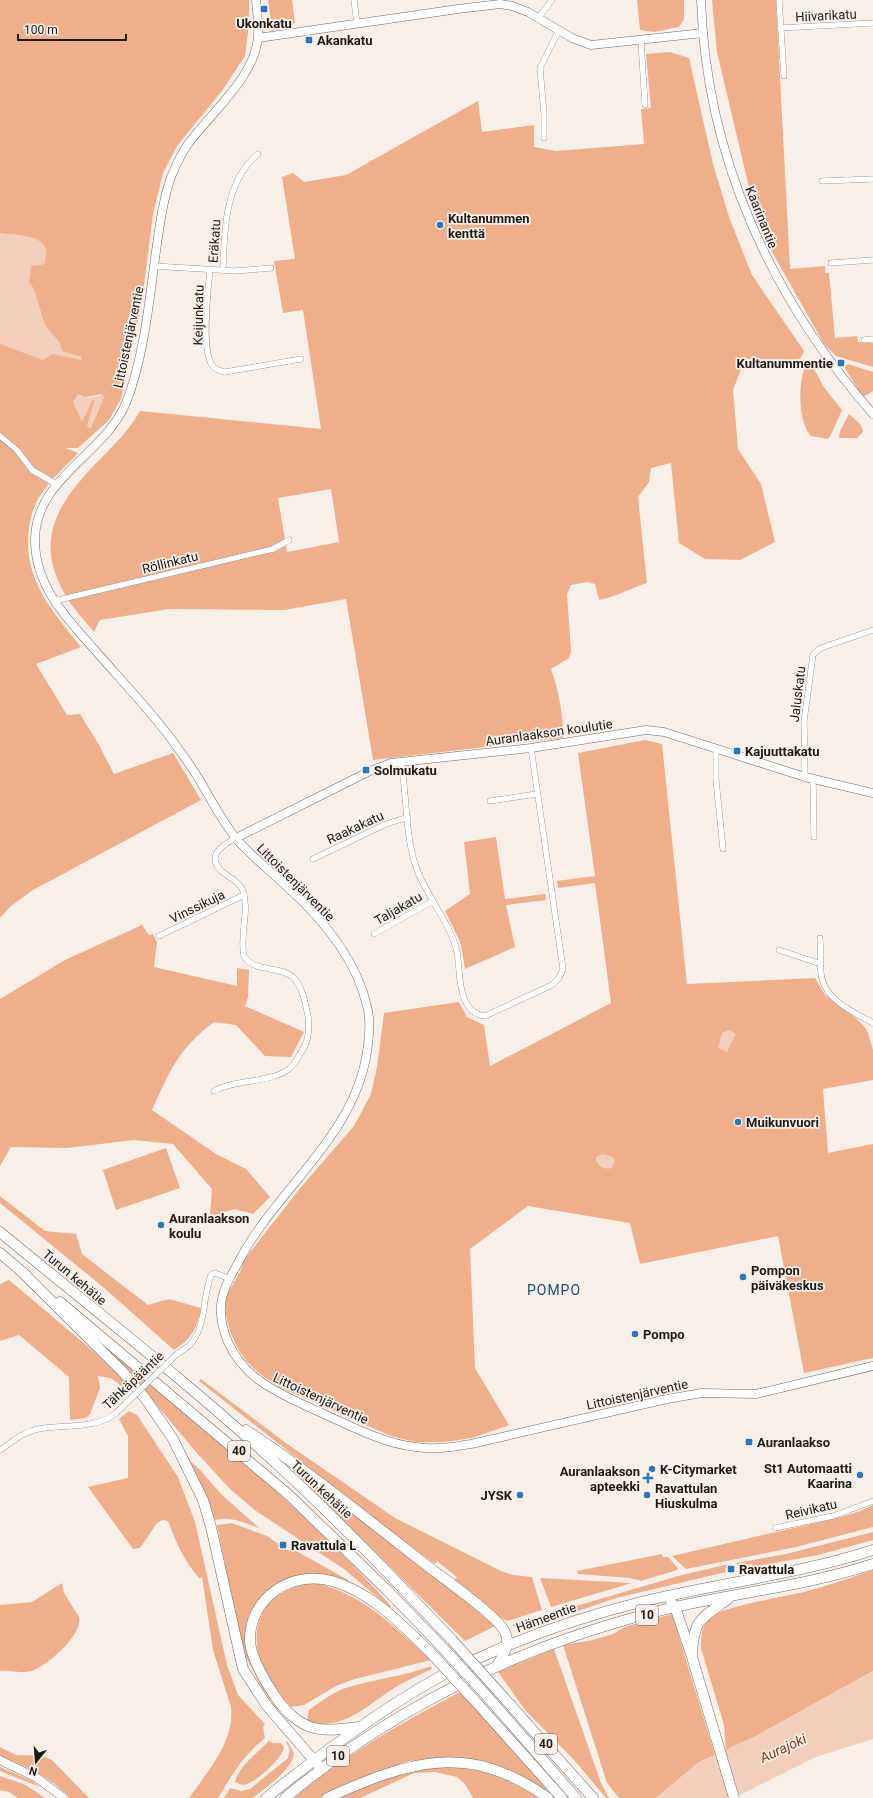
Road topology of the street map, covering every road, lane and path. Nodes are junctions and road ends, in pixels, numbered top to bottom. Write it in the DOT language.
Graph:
graph roads {
  1 [pos="256,0"];
  2 [pos="354,0"];
  3 [pos="552,0"];
  4 [pos="702,0"];
  5 [pos="779,0"];
  6 [pos="539,17"];
  7 [pos="873,23"];
  8 [pos="357,24"];
  9 [pos="780,28"];
  10 [pos="559,30"];
  11 [pos="703,33"];
  12 [pos="258,38"];
  13 [pos="641,41"];
  14 [pos="784,76"];
  15 [pos="645,105"];
  16 [pos="544,138"];
  17 [pos="258,154"];
  18 [pos="873,179"];
  19 [pos="822,181"];
  20 [pos="873,260"];
  21 [pos="831,263"];
  22 [pos="154,266"];
  23 [pos="271,268"];
  24 [pos="210,269"];
  25 [pos="223,270"];
  26 [pos="864,340"];
  27 [pos="873,340"];
  28 [pos="300,358"];
  29 [pos="873,414"];
  30 [pos="0,436"];
  31 [pos="56,484"];
  32 [pos="289,540"];
  33 [pos="54,601"];
  34 [pos="873,630"];
  35 [pos="531,748"];
  36 [pos="716,749"];
  37 [pos="401,762"];
  38 [pos="809,778"];
  39 [pos="873,793"];
  40 [pos="538,794"];
  41 [pos="490,801"];
  42 [pos="408,817"];
  43 [pos="814,837"];
  44 [pos="236,838"];
  45 [pos="723,849"];
  46 [pos="313,858"];
  47 [pos="244,895"];
  48 [pos="433,901"];
  49 [pos="374,934"];
  50 [pos="159,936"];
  51 [pos="820,938"];
  52 [pos="779,950"];
  53 [pos="821,964"];
  54 [pos="873,1023"];
  55 [pos="214,1091"];
  56 [pos="0,1232"];
  57 [pos="0,1253"];
  58 [pos="22,1272"];
  59 [pos="230,1279"];
  60 [pos="873,1366"];
  61 [pos="213,1409"];
  62 [pos="0,1450"];
  63 [pos="873,1501"];
  64 [pos="775,1528"];
  65 [pos="873,1550"];
  66 [pos="873,1564"];
  67 [pos="731,1596"];
  68 [pos="665,1597"];
  69 [pos="675,1607"];
  70 [pos="508,1645"];
  71 [pos="692,1657"];
  72 [pos="498,1666"];
  73 [pos="361,1726"];
  74 [pos="0,1760"];
  75 [pos="312,1761"];
  76 [pos="322,1768"];
  77 [pos="64,1798"];
  78 [pos="266,1798"];
  79 [pos="286,1798"];
  80 [pos="327,1798"];
  81 [pos="548,1798"];
  82 [pos="562,1798"];
  83 [pos="576,1798"];
  84 [pos="594,1798"];
  85 [pos="734,1798"];
  1 -- 12 [label="street, Littoistenjärventie"];
  2 -- 8 [label="street"];
  3 -- 6 [label="street"];
  4 -- 11 [label="street, Kaarinantie"];
  5 -- 9 [label="street"];
  6 -- 8 [label="street"];
  6 -- 10 [label="street"];
  7 -- 9 [label="street, Hiivarikatu"];
  8 -- 12 [label="street"];
  9 -- 14 [label="street"];
  10 -- 13 [label="street"];
  10 -- 16 [label="street"];
  11 -- 13 [label="street"];
  11 -- 29 [label="street, Kaarinantie"];
  12 -- 22 [label="street, Littoistenjärventie"];
  13 -- 15 [label="street"];
  17 -- 25 [label="street, Eräkatu"];
  18 -- 19 [label="street"];
  20 -- 21 [label="street"];
  22 -- 24 [label="street, Eräkatu"];
  22 -- 31 [label="street, Littoistenjärventie"];
  23 -- 25 [label="street"];
  24 -- 25 [label="street, Eräkatu"];
  24 -- 28 [label="street, Keijunkatu"];
  26 -- 27 [label="street"];
  30 -- 31 [label="street"];
  31 -- 33 [label="street, Littoistenjärventie"];
  32 -- 33 [label="street, Röllinkatu"];
  33 -- 44 [label="street, Littoistenjärventie"];
  34 -- 38 [label="street, Jaluskatu"];
  35 -- 36 [label="street, Auranlaakson koulutie"];
  35 -- 37 [label="street, Auranlaakson koulutie"];
  35 -- 40 [label="street"];
  36 -- 38 [label="street, Auranlaakson koulutie"];
  36 -- 45 [label="street"];
  37 -- 42 [label="street"];
  37 -- 44 [label="street, Auranlaakson koulutie"];
  38 -- 39 [label="street, Auranlaakson koulutie"];
  38 -- 43 [label="street"];
  40 -- 41 [label="street"];
  40 -- 48 [label="street"];
  42 -- 46 [label="street, Raakakatu"];
  42 -- 48 [label="street"];
  44 -- 47 [label="street"];
  44 -- 59 [label="street, Littoistenjärventie"];
  47 -- 50 [label="street, Vinssikuja"];
  47 -- 55 [label="street"];
  48 -- 49 [label="street, Taljakatu"];
  51 -- 53 [label="street"];
  52 -- 53 [label="street"];
  53 -- 54 [label="street"];
  56 -- 61 [label="highway, Turun kehätie / 40"];
  57 -- 58 [label="highway, Turun kehätie / 40"];
  58 -- 75 [label="highway"];
  58 -- 83 [label="highway, Turun kehätie / 40, bridge"];
  59 -- 60 [label="street, Littoistenjärventie"];
  59 -- 62 [label="street, Tähkäpääntie, bridge"];
  61 -- 70 [label="highway"];
  61 -- 84 [label="highway, Turun kehätie / 40, bridge"];
  63 -- 64 [label="street, Reivikatu"];
  65 -- 68 [label="highway, Hämeentie / 10"];
  66 -- 67 [label="highway, Hämeentie / 10"];
  67 -- 69 [label="highway, Hämeentie / 10"];
  67 -- 71 [label="highway"];
  68 -- 69 [label="highway"];
  68 -- 70 [label="highway, Hämeentie / 10"];
  69 -- 71 [label="highway"];
  69 -- 72 [label="highway, Hämeentie / 10"];
  70 -- 72 [label="highway"];
  70 -- 73 [label="highway, Hämeentie / 10"];
  71 -- 85 [label="highway"];
  72 -- 76 [label="highway, Hämeentie / 10"];
  73 -- 75 [label="highway, Hämeentie / 10"];
  73 -- 82 [label="highway, bridge"];
  74 -- 77 [label="street"];
  75 -- 76 [label="highway"];
  75 -- 78 [label="highway, Hämeentie / 10"];
  76 -- 79 [label="highway, Hämeentie / 10"];
  80 -- 81 [label="highway"];
}
